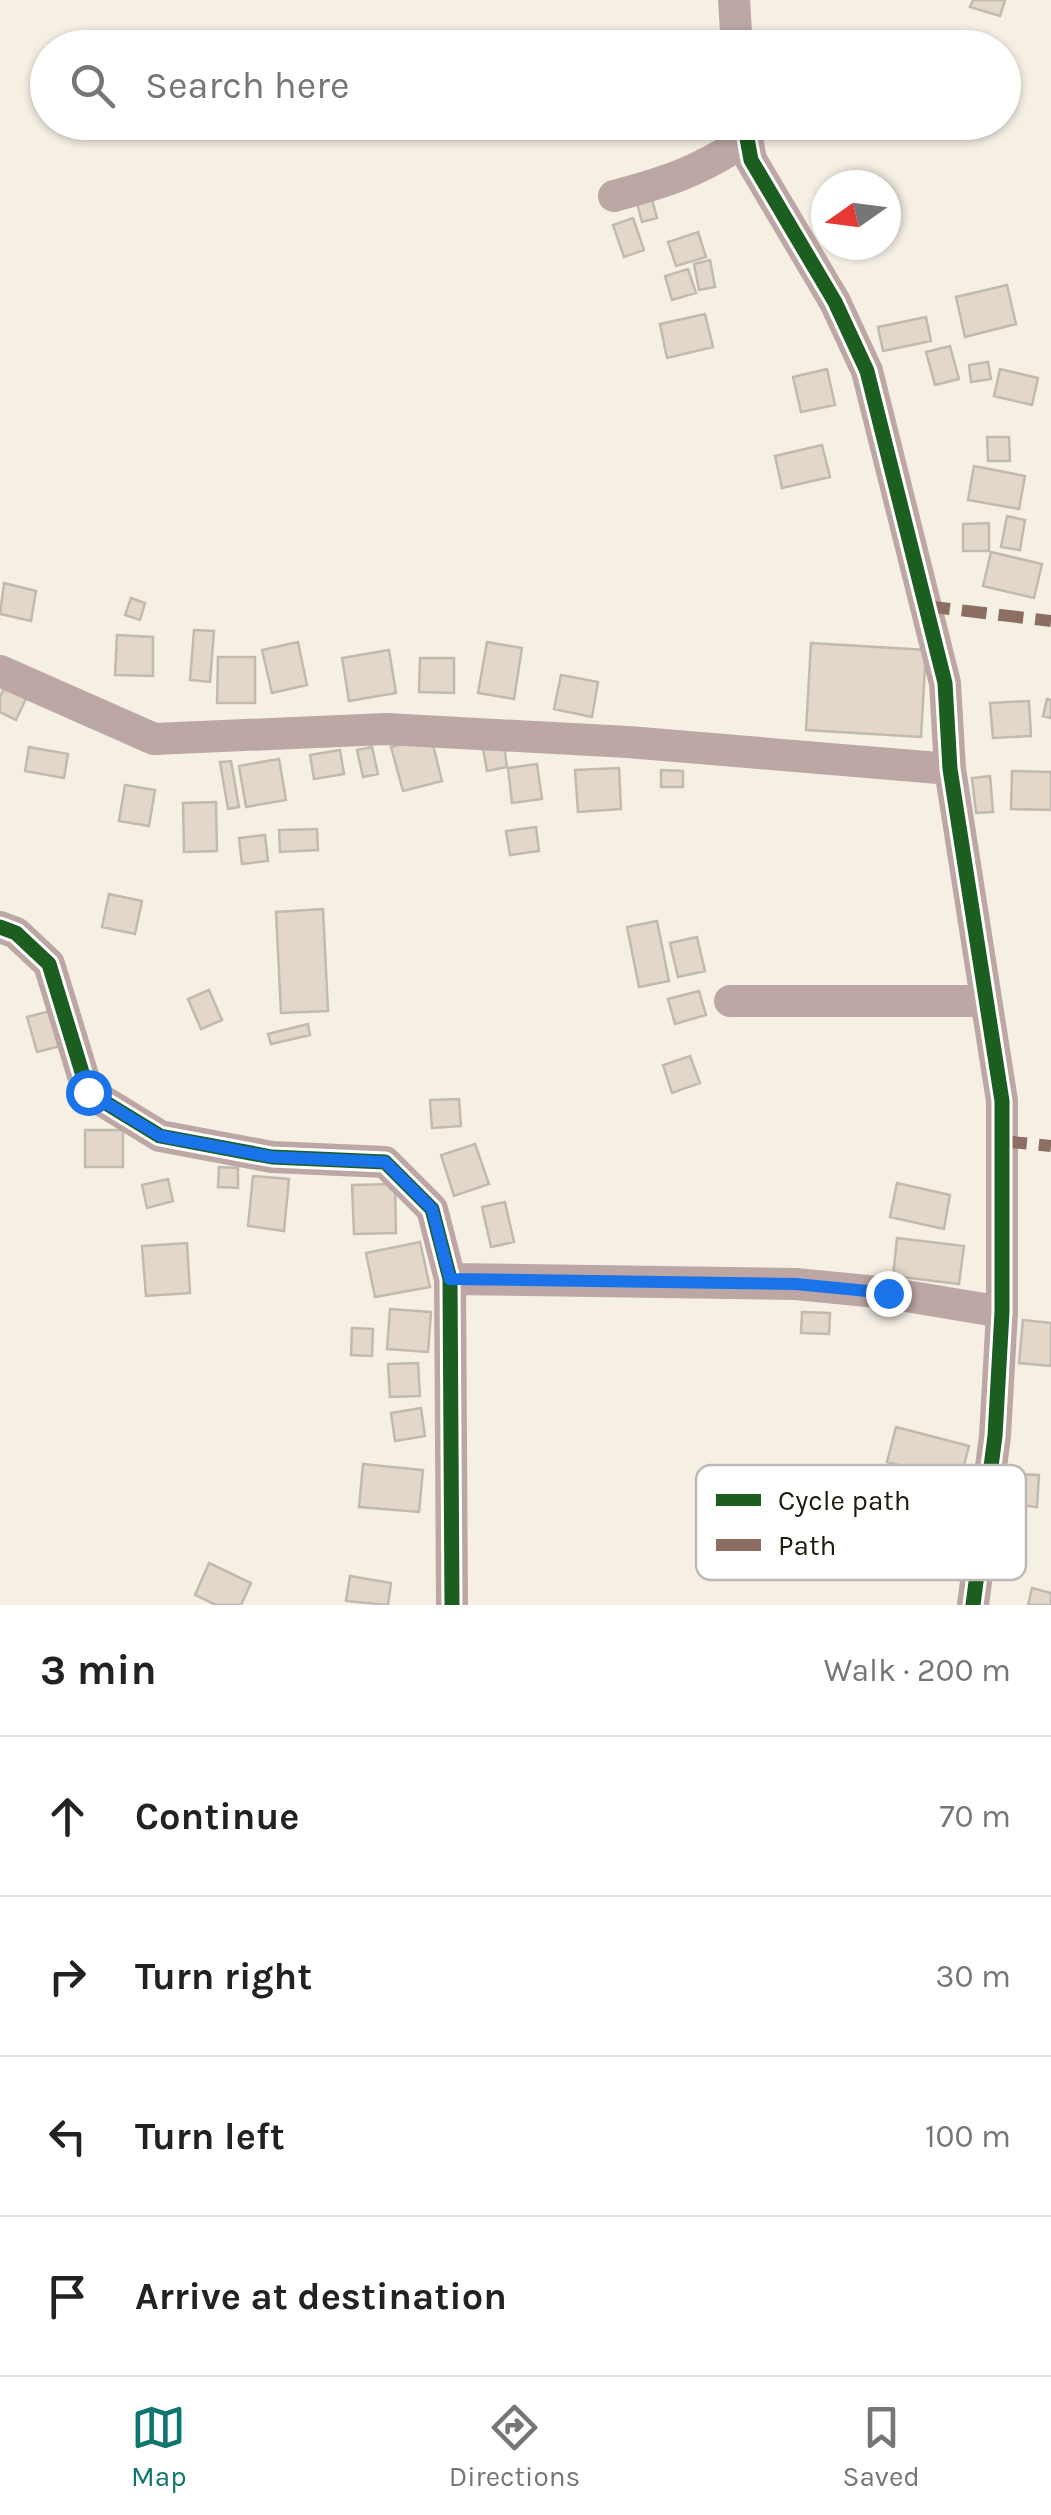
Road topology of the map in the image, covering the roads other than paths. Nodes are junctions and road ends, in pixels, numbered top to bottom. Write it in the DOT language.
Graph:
graph roads {
  1 [pos="734,0"];
  2 [pos="736,30"];
  3 [pos="735,140"];
  4 [pos="746,140"];
  5 [pos="614,196"];
  6 [pos="0,671"];
  7 [pos="950,769"];
  8 [pos="0,927"];
  9 [pos="730,1001"];
  10 [pos="984,1001"];
  11 [pos="450,1279"];
  12 [pos="1002,1312"];
  13 [pos="991,1465"];
  14 [pos="976,1580"];
  15 [pos="452,1605"];
  16 [pos="973,1605"];
  1 -- 2 [label="street"];
  3 -- 5 [label="street"];
  4 -- 7 [label="street"];
  6 -- 7 [label="street"];
  7 -- 10 [label="street"];
  8 -- 11 [label="street"];
  9 -- 10 [label="street"];
  10 -- 12 [label="street"];
  11 -- 12 [label="street"];
  11 -- 15 [label="street"];
  12 -- 13 [label="street"];
  14 -- 16 [label="street"];
}
